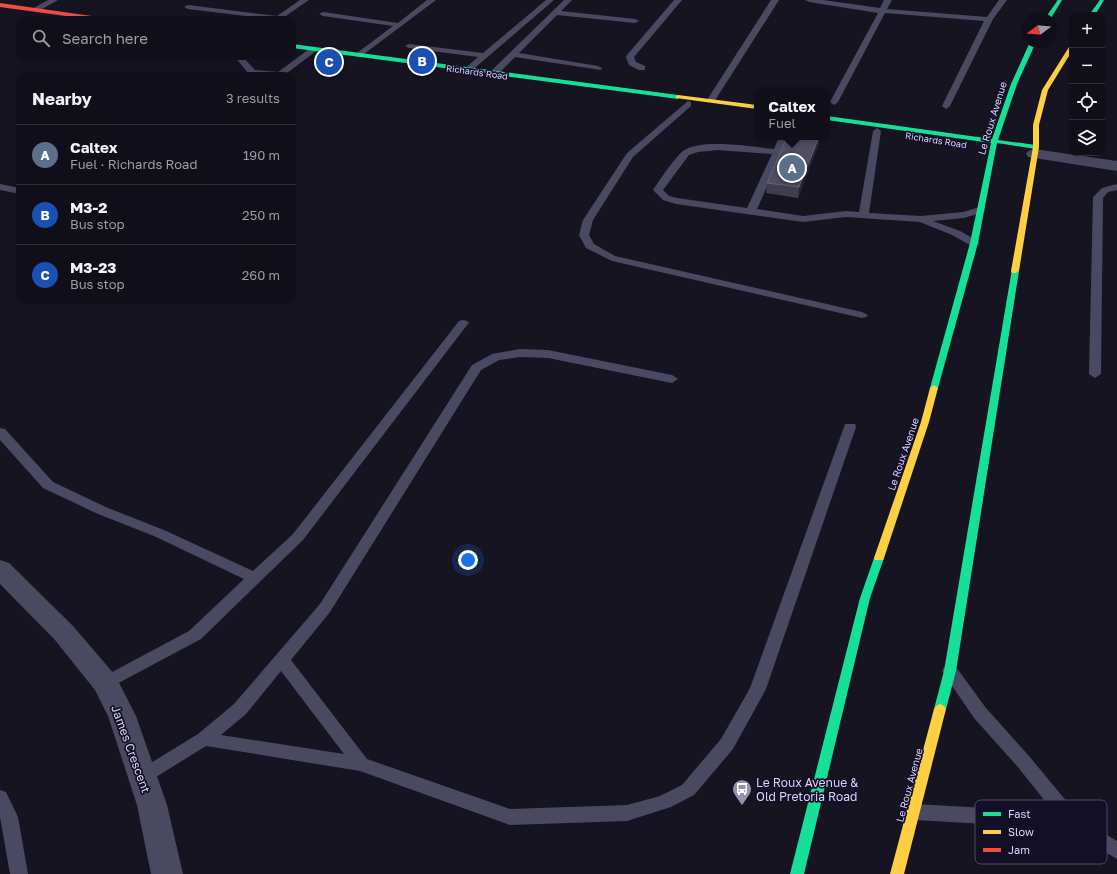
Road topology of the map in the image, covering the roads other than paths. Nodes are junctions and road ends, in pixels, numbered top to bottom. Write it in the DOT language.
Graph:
graph roads {
  1 [pos="54,0"];
  2 [pos="305,0"];
  3 [pos="432,0"];
  4 [pos="550,0"];
  5 [pos="568,0"];
  6 [pos="678,0"];
  7 [pos="775,0"];
  8 [pos="809,0"];
  9 [pos="888,0"];
  10 [pos="1003,0"];
  11 [pos="1060,0"];
  12 [pos="1102,0"];
  13 [pos="0,5"];
  14 [pos="188,7"];
  15 [pos="34,10"];
  16 [pos="882,11"];
  17 [pos="1052,12"];
  18 [pos="1094,12"];
  19 [pos="555,13"];
  20 [pos="323,14"];
  21 [pos="77,16"];
  22 [pos="255,16"];
  23 [pos="281,16"];
  24 [pos="989,19"];
  25 [pos="635,21"];
  26 [pos="399,25"];
  27 [pos="409,46"];
  28 [pos="296,47"];
  29 [pos="1030,48"];
  30 [pos="1071,48"];
  31 [pos="315,49"];
  32 [pos="513,54"];
  33 [pos="483,55"];
  34 [pos="360,56"];
  35 [pos="242,60"];
  36 [pos="598,68"];
  37 [pos="642,68"];
  38 [pos="467,70"];
  39 [pos="252,72"];
  40 [pos="283,72"];
  41 [pos="493,74"];
  42 [pos="615,90"];
  43 [pos="711,100"];
  44 [pos="834,102"];
  45 [pos="688,104"];
  46 [pos="946,106"];
  47 [pos="754,107"];
  48 [pos="754,114"];
  49 [pos="830,118"];
  50 [pos="830,124"];
  51 [pos="877,131"];
  52 [pos="782,140"];
  53 [pos="993,145"];
  54 [pos="1035,151"];
  55 [pos="776,152"];
  56 [pos="1069,152"];
  57 [pos="1103,156"];
  58 [pos="1117,158"];
  59 [pos="1117,166"];
  60 [pos="0,187"];
  61 [pos="1117,187"];
  62 [pos="16,190"];
  63 [pos="980,210"];
  64 [pos="751,211"];
  65 [pos="864,215"];
  66 [pos="920,219"];
  67 [pos="974,243"];
  68 [pos="862,315"];
  69 [pos="463,323"];
  70 [pos="1095,374"];
  71 [pos="672,379"];
  72 [pos="850,427"];
  73 [pos="0,432"];
  74 [pos="0,569"];
  75 [pos="255,578"];
  76 [pos="282,660"];
  77 [pos="950,671"];
  78 [pos="104,683"];
  79 [pos="204,740"];
  80 [pos="361,764"];
  81 [pos="142,777"];
  82 [pos="0,797"];
  83 [pos="1055,800"];
  84 [pos="914,812"];
  85 [pos="975,815"];
  86 [pos="1107,845"];
  87 [pos="1117,851"];
  88 [pos="19,874"];
  89 [pos="167,874"];
  90 [pos="797,874"];
  91 [pos="897,874"];
  1 -- 15 [label="lane"];
  2 -- 23 [label="lane"];
  3 -- 26 [label="lane"];
  4 -- 33 [label="lane"];
  5 -- 19 [label="lane"];
  6 -- 37 [label="lane"];
  7 -- 43 [label="lane"];
  8 -- 16 [label="lane"];
  9 -- 16 [label="lane"];
  10 -- 24 [label="lane"];
  11 -- 17 [label="main road"];
  12 -- 18 [label="main road"];
  13 -- 15 [label="main road"];
  14 -- 22 [label="lane"];
  15 -- 21 [label="main road"];
  16 -- 24 [label="lane"];
  16 -- 44 [label="lane"];
  19 -- 25 [label="lane"];
  19 -- 32 [label="lane"];
  20 -- 26 [label="lane"];
  24 -- 46 [label="lane"];
  26 -- 34 [label="lane"];
  27 -- 33 [label="lane"];
  28 -- 31 [label="main road, Richards Road"];
  29 -- 53 [label="main road, Le Roux Avenue"];
  30 -- 54 [label="main road, Le Roux Avenue"];
  31 -- 34 [label="main road, Richards Road"];
  31 -- 40 [label="lane"];
  32 -- 36 [label="lane"];
  32 -- 41 [label="lane"];
  33 -- 38 [label="lane"];
  34 -- 38 [label="main road, Richards Road"];
  35 -- 39 [label="lane"];
  38 -- 41 [label="main road, Richards Road"];
  41 -- 42 [label="main road, Richards Road"];
  42 -- 43 [label="main road, Richards Road"];
  42 -- 45 [label="main road, Richards Road"];
  43 -- 47 [label="main road, Richards Road"];
  45 -- 48 [label="main road, Richards Road"];
  45 -- 68 [label="lane"];
  49 -- 53 [label="main road, Richards Road"];
  50 -- 51 [label="main road, Richards Road"];
  51 -- 53 [label="main road, Richards Road"];
  51 -- 65 [label="lane"];
  52 -- 55 [label="lane"];
  53 -- 54 [label="main road, Richards Road"];
  53 -- 63 [label="main road, Le Roux Avenue"];
  54 -- 56 [label="street, Richards Road"];
  54 -- 59 [label="street, Richards Road"];
  54 -- 77 [label="main road, Le Roux Avenue"];
  55 -- 64 [label="lane"];
  55 -- 64 [label="lane"];
  57 -- 58 [label="street"];
  60 -- 62 [label="lane"];
  61 -- 70 [label="lane"];
  63 -- 66 [label="lane"];
  63 -- 67 [label="main road, Le Roux Avenue"];
  64 -- 65 [label="lane"];
  65 -- 66 [label="lane"];
  66 -- 67 [label="lane"];
  67 -- 90 [label="main road, Le Roux Avenue"];
  69 -- 75 [label="lane"];
  71 -- 76 [label="lane"];
  72 -- 80 [label="lane"];
  73 -- 75 [label="lane"];
  74 -- 78 [label="street, James Crescent"];
  75 -- 78 [label="lane"];
  76 -- 79 [label="lane"];
  76 -- 80 [label="lane"];
  77 -- 83 [label="lane"];
  77 -- 84 [label="main road, Le Roux Avenue"];
  78 -- 81 [label="street, James Crescent"];
  79 -- 80 [label="lane"];
  79 -- 81 [label="lane"];
  81 -- 89 [label="street, James Crescent"];
  82 -- 88 [label="lane"];
  84 -- 85 [label="lane"];
  84 -- 91 [label="main road, Le Roux Avenue"];
  86 -- 87 [label="lane"];
}
